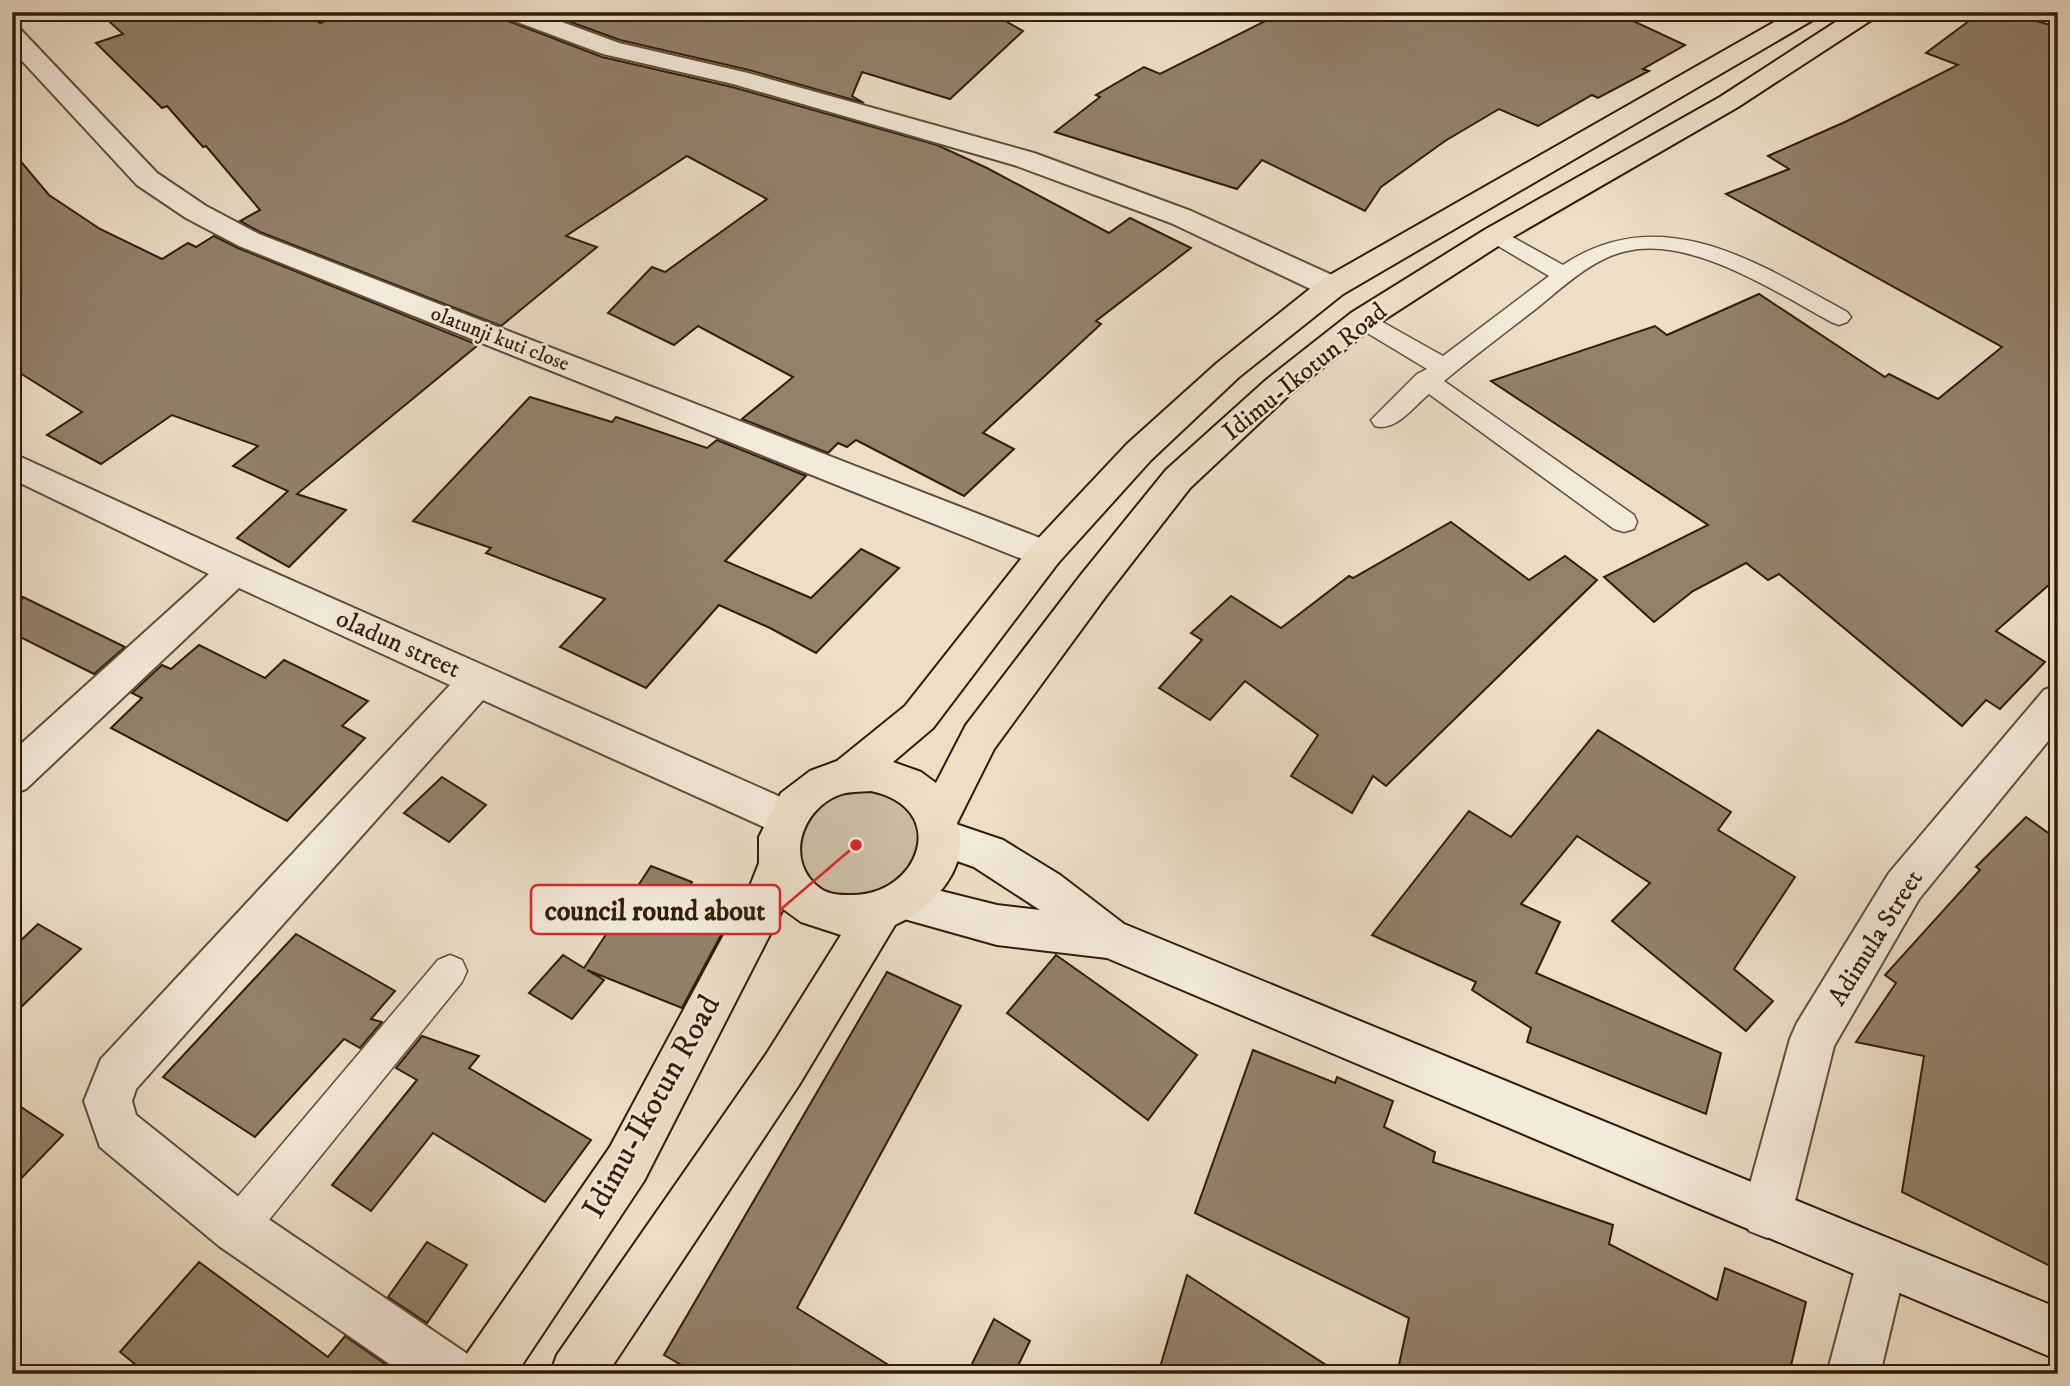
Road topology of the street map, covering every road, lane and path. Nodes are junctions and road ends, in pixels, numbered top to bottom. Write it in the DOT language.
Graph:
graph roads {
  1 [pos="512,12"];
  2 [pos="1810,12"];
  3 [pos="1868,12"];
  4 [pos="12,35"];
  5 [pos="1496,235"];
  6 [pos="1564,275"];
  7 [pos="1332,287"];
  8 [pos="1839,317"];
  9 [pos="1362,320"];
  10 [pos="1434,374"];
  11 [pos="1384,420"];
  12 [pos="12,465"];
  13 [pos="1624,522"];
  14 [pos="1045,554"];
  15 [pos="235,571"];
  16 [pos="478,680"];
  17 [pos="2058,701"];
  18 [pos="848,776"];
  19 [pos="12,777"];
  20 [pos="786,819"];
  21 [pos="939,828"];
  22 [pos="779,866"];
  23 [pos="892,907"];
  24 [pos="1109,938"];
  25 [pos="450,971"];
  26 [pos="1767,1213"];
  27 [pos="237,1228"];
  28 [pos="1882,1261"];
  29 [pos="2058,1334"];
  30 [pos="591,1367"];
  31 [pos="450,1374"];
  32 [pos="485,1374"];
  33 [pos="1853,1374"];
  1 -- 7 [label="street"];
  2 -- 7 [label="main road, Idimu-Ikotun Road"];
  3 -- 5 [label="main road, Idimu-Ikotun Road"];
  4 -- 14 [label="street, olatunji kuti close"];
  5 -- 6 [label="lane"];
  5 -- 9 [label="main road, Idimu-Ikotun Road"];
  6 -- 8 [label="lane"];
  6 -- 10 [label="lane"];
  7 -- 14 [label="main road, Idimu-Ikotun Road"];
  9 -- 10 [label="lane"];
  9 -- 21 [label="main road, Idimu-Ikotun Road"];
  10 -- 11 [label="lane"];
  10 -- 13 [label="lane"];
  12 -- 15 [label="street, oladun street"];
  14 -- 18 [label="main road, Idimu-Ikotun Road"];
  15 -- 16 [label="street, oladun street"];
  15 -- 19 [label="street"];
  16 -- 20 [label="street, oladun street"];
  16 -- 27 [label="street"];
  17 -- 26 [label="street, Adimula Street"];
  18 -- 20 [label="main road"];
  18 -- 21 [label="main road"];
  20 -- 22 [label="main road"];
  21 -- 23 [label="main road"];
  21 -- 24 [label="street"];
  22 -- 23 [label="main road"];
  22 -- 32 [label="main road, Idimu-Ikotun Road"];
  23 -- 24 [label="street"];
  23 -- 30 [label="main road"];
  24 -- 26 [label="street"];
  25 -- 27 [label="lane"];
  26 -- 28 [label="street"];
  27 -- 31 [label="street"];
  28 -- 29 [label="street"];
  28 -- 33 [label="street"];
}
